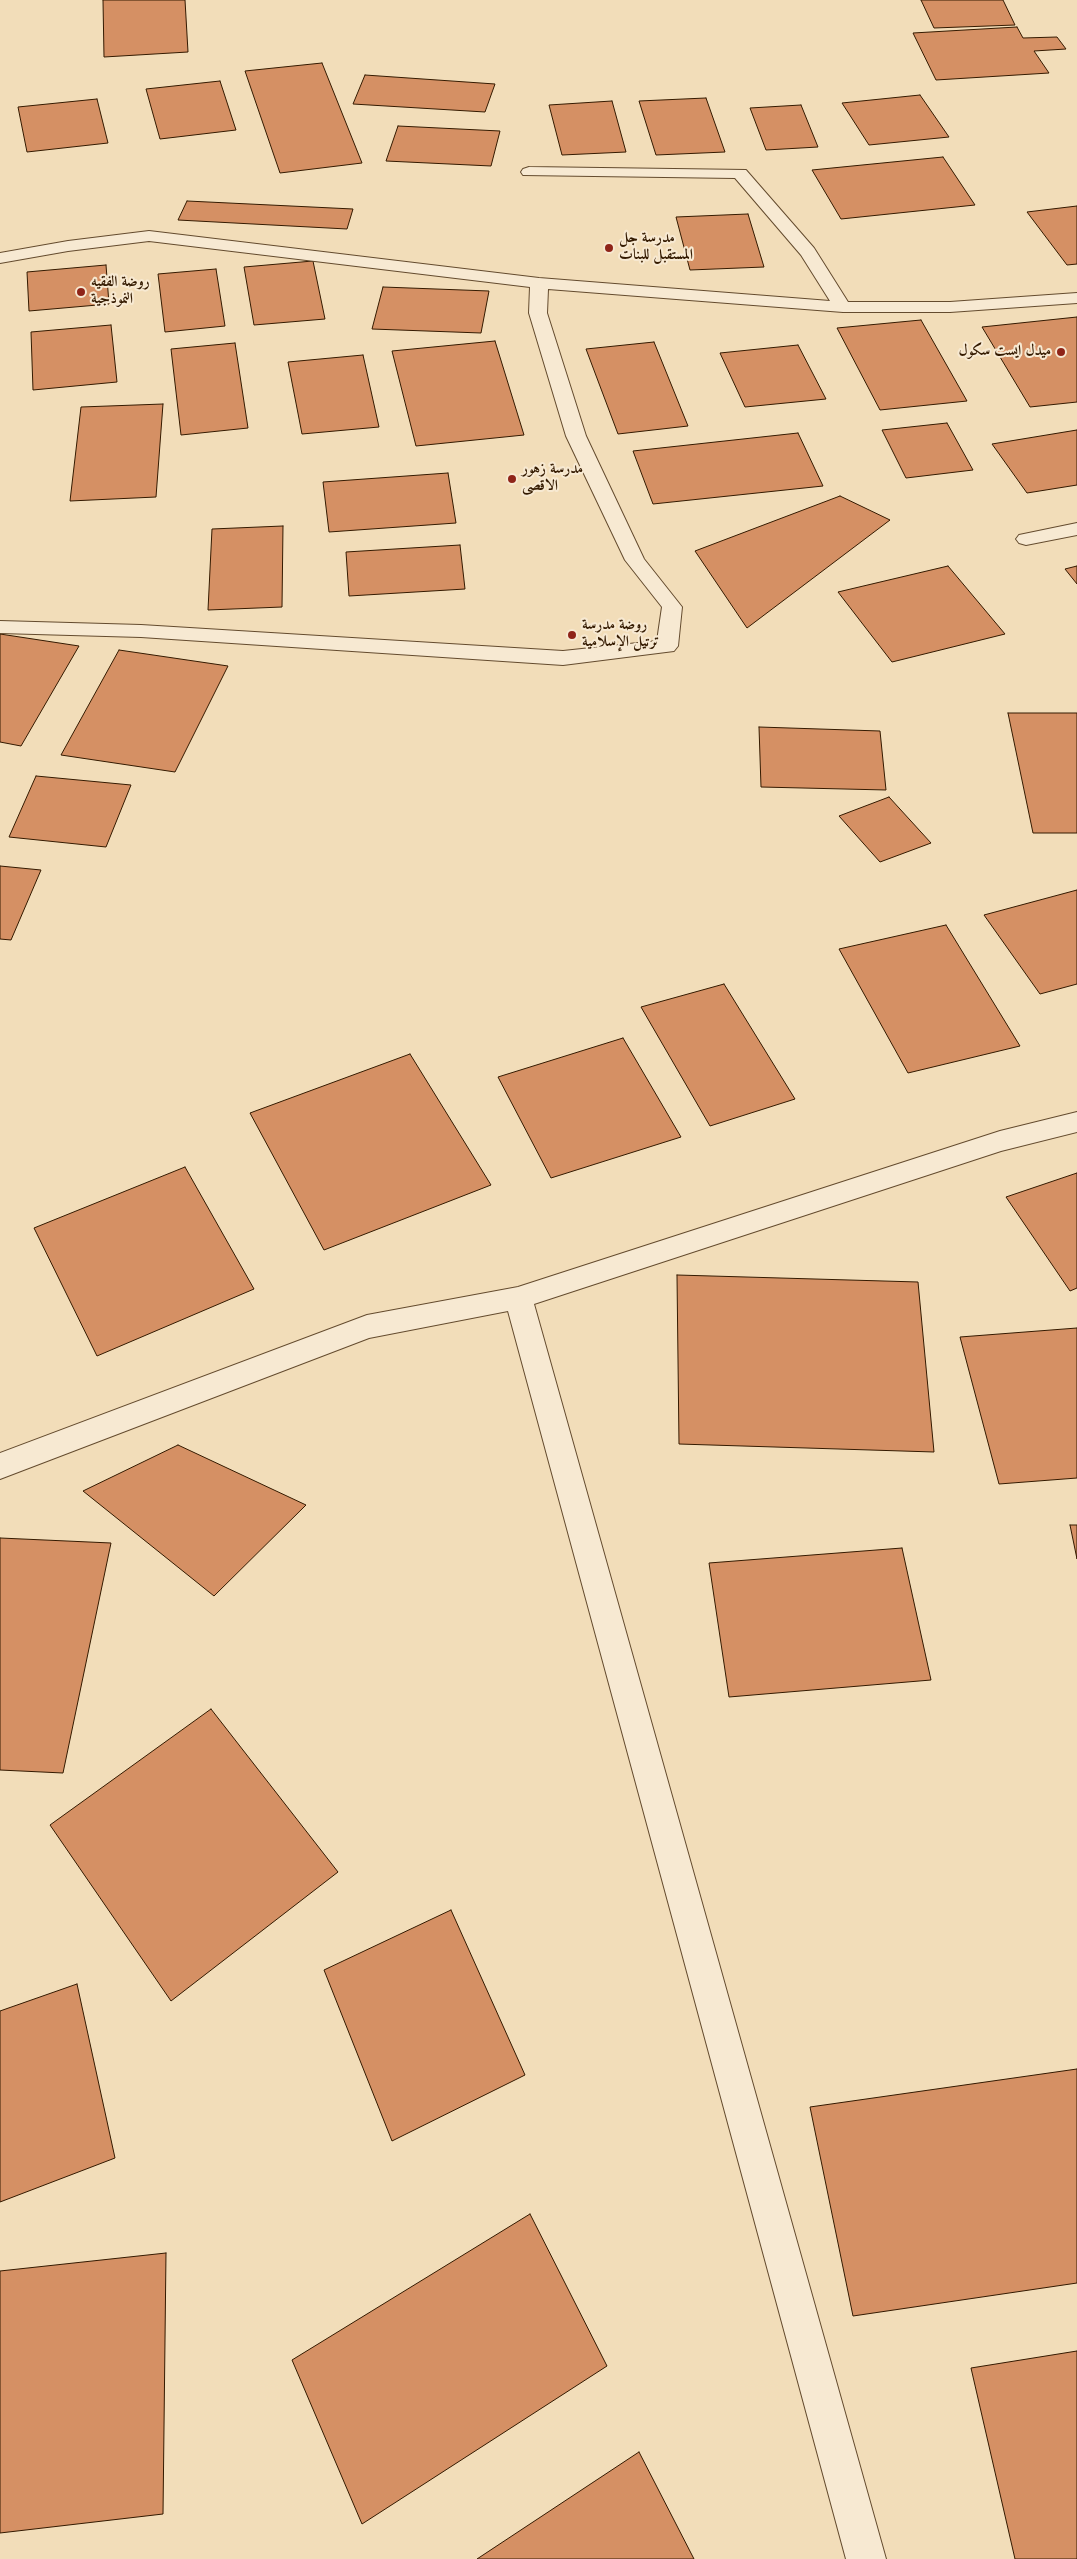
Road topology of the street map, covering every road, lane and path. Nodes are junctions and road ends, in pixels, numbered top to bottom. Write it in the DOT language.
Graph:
graph roads {
  1 [pos="529,172"];
  2 [pos="0,258"];
  3 [pos="539,283"];
  4 [pos="1077,298"];
  5 [pos="843,307"];
  6 [pos="1077,529"];
  7 [pos="1026,539"];
  8 [pos="0,627"];
  9 [pos="1077,1122"];
  10 [pos="518,1298"];
  11 [pos="0,1466"];
  12 [pos="866,2559"];
  1 -- 5 [label="street"];
  2 -- 3 [label="street"];
  3 -- 5 [label="street"];
  3 -- 8 [label="street"];
  4 -- 5 [label="street"];
  6 -- 7 [label="street"];
  9 -- 10 [label="street"];
  10 -- 11 [label="street"];
  10 -- 12 [label="street"];
}
